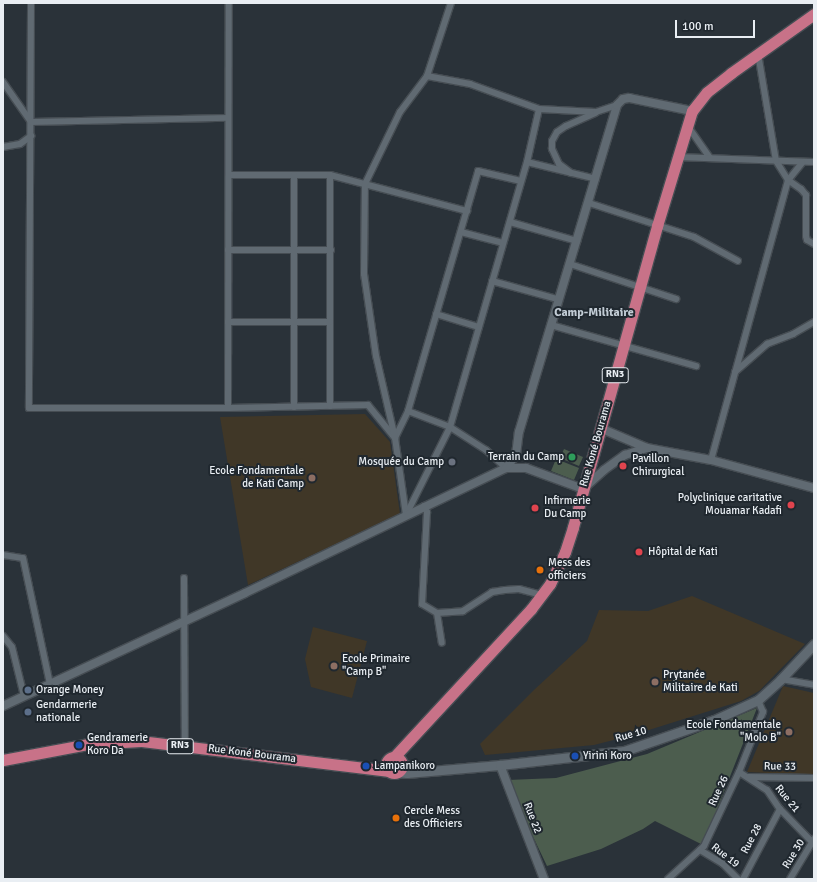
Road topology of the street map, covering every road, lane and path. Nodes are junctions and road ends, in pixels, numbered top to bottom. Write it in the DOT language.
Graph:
graph roads {
  1 [pos="31,3"];
  2 [pos="229,3"];
  3 [pos="451,3"];
  4 [pos="814,14"];
  5 [pos="758,53"];
  6 [pos="427,76"];
  7 [pos="3,82"];
  8 [pos="617,105"];
  9 [pos="539,109"];
  10 [pos="692,111"];
  11 [pos="596,112"];
  12 [pos="228,118"];
  13 [pos="31,122"];
  14 [pos="687,125"];
  15 [pos="31,136"];
  16 [pos="3,147"];
  17 [pos="677,157"];
  18 [pos="710,158"];
  19 [pos="527,162"];
  20 [pos="776,162"];
  21 [pos="814,162"];
  22 [pos="802,163"];
  23 [pos="571,173"];
  24 [pos="229,175"];
  25 [pos="294,175"];
  26 [pos="330,175"];
  27 [pos="596,179"];
  28 [pos="788,180"];
  29 [pos="521,181"];
  30 [pos="366,184"];
  31 [pos="588,203"];
  32 [pos="467,211"];
  33 [pos="510,222"];
  34 [pos="657,226"];
  35 [pos="461,232"];
  36 [pos="577,241"];
  37 [pos="503,244"];
  38 [pos="814,244"];
  39 [pos="228,250"];
  40 [pos="294,250"];
  41 [pos="331,250"];
  42 [pos="738,262"];
  43 [pos="570,264"];
  44 [pos="492,280"];
  45 [pos="640,287"];
  46 [pos="557,299"];
  47 [pos="676,299"];
  48 [pos="436,314"];
  49 [pos="228,322"];
  50 [pos="294,322"];
  51 [pos="330,322"];
  52 [pos="814,322"];
  53 [pos="551,325"];
  54 [pos="479,327"];
  55 [pos="624,346"];
  56 [pos="696,366"];
  57 [pos="735,372"];
  58 [pos="330,406"];
  59 [pos="294,407"];
  60 [pos="228,408"];
  61 [pos="408,411"];
  62 [pos="450,427"];
  63 [pos="600,428"];
  64 [pos="395,438"];
  65 [pos="632,442"];
  66 [pos="518,447"];
  67 [pos="647,448"];
  68 [pos="634,451"];
  69 [pos="711,460"];
  70 [pos="506,468"];
  71 [pos="526,468"];
  72 [pos="814,488"];
  73 [pos="583,489"];
  74 [pos="424,506"];
  75 [pos="406,515"];
  76 [pos="3,555"];
  77 [pos="184,578"];
  78 [pos="542,595"];
  79 [pos="437,613"];
  80 [pos="184,621"];
  81 [pos="3,636"];
  82 [pos="442,643"];
  83 [pos="814,644"];
  84 [pos="781,679"];
  85 [pos="50,684"];
  86 [pos="814,686"];
  87 [pos="24,696"];
  88 [pos="758,700"];
  89 [pos="3,706"];
  90 [pos="185,746"];
  91 [pos="3,760"];
  92 [pos="395,765"];
  93 [pos="500,765"];
  94 [pos="739,772"];
  95 [pos="746,776"];
  96 [pos="814,778"];
  97 [pos="780,809"];
  98 [pos="814,842"];
  99 [pos="700,850"];
  100 [pos="544,879"];
  101 [pos="668,879"];
  102 [pos="738,879"];
  103 [pos="743,879"];
  104 [pos="790,879"];
  1 -- 13 [label="street"];
  2 -- 12 [label="street"];
  3 -- 6 [label="street"];
  4 -- 5 [label="highway, Rue Koné Bourama / RN3"];
  5 -- 10 [label="highway, Rue Koné Bourama / RN3"];
  5 -- 20 [label="street"];
  6 -- 9 [label="street"];
  6 -- 30 [label="street"];
  7 -- 13 [label="street"];
  8 -- 10 [label="street"];
  8 -- 11 [label="street"];
  8 -- 27 [label="street"];
  9 -- 11 [label="street"];
  9 -- 19 [label="street"];
  10 -- 14 [label="highway, Rue Koné Bourama / RN3"];
  11 -- 23 [label="street"];
  12 -- 13 [label="street"];
  12 -- 24 [label="street"];
  13 -- 15 [label="street"];
  14 -- 17 [label="highway, Rue Koné Bourama / RN3"];
  14 -- 18 [label="street"];
  15 -- 16 [label="street"];
  15 -- 60 [label="street"];
  17 -- 18 [label="street"];
  17 -- 34 [label="highway, Rue Koné Bourama / RN3"];
  18 -- 20 [label="street"];
  19 -- 23 [label="street"];
  19 -- 29 [label="street"];
  20 -- 22 [label="street"];
  20 -- 28 [label="street"];
  21 -- 22 [label="street"];
  22 -- 28 [label="street"];
  23 -- 27 [label="street"];
  24 -- 25 [label="street"];
  24 -- 39 [label="street"];
  25 -- 26 [label="street"];
  25 -- 40 [label="street"];
  26 -- 30 [label="street"];
  26 -- 41 [label="street"];
  27 -- 31 [label="street"];
  28 -- 38 [label="street"];
  28 -- 57 [label="street"];
  29 -- 32 [label="street"];
  29 -- 33 [label="street"];
  30 -- 32 [label="street"];
  30 -- 64 [label="street"];
  31 -- 34 [label="street"];
  31 -- 36 [label="street"];
  32 -- 35 [label="street"];
  33 -- 36 [label="street"];
  33 -- 37 [label="street"];
  34 -- 42 [label="street"];
  34 -- 45 [label="highway, Rue Koné Bourama / RN3"];
  35 -- 37 [label="street"];
  35 -- 48 [label="street"];
  36 -- 43 [label="street"];
  37 -- 44 [label="street"];
  39 -- 40 [label="street"];
  39 -- 49 [label="street"];
  40 -- 41 [label="street"];
  40 -- 50 [label="street"];
  41 -- 51 [label="street"];
  43 -- 45 [label="street"];
  43 -- 53 [label="street"];
  44 -- 46 [label="street"];
  44 -- 54 [label="street"];
  45 -- 47 [label="street"];
  45 -- 55 [label="highway, Rue Koné Bourama / RN3"];
  48 -- 54 [label="street"];
  48 -- 61 [label="street"];
  49 -- 50 [label="street"];
  49 -- 60 [label="street"];
  50 -- 51 [label="street"];
  50 -- 59 [label="street"];
  51 -- 58 [label="street"];
  52 -- 57 [label="street"];
  53 -- 55 [label="street"];
  53 -- 66 [label="street"];
  54 -- 62 [label="street"];
  55 -- 56 [label="street"];
  55 -- 63 [label="highway, Rue Koné Bourama / RN3"];
  57 -- 69 [label="street"];
  58 -- 59 [label="street"];
  58 -- 64 [label="street"];
  59 -- 60 [label="street"];
  61 -- 62 [label="street"];
  61 -- 64 [label="street"];
  62 -- 70 [label="street"];
  62 -- 75 [label="street"];
  63 -- 65 [label="street"];
  63 -- 73 [label="highway, Rue Koné Bourama / RN3"];
  64 -- 75 [label="street"];
  65 -- 67 [label="street"];
  65 -- 68 [label="street"];
  66 -- 70 [label="street"];
  66 -- 71 [label="street"];
  67 -- 68 [label="street"];
  67 -- 69 [label="street"];
  68 -- 73 [label="street"];
  69 -- 72 [label="street"];
  70 -- 71 [label="street"];
  70 -- 74 [label="street"];
  71 -- 73 [label="street"];
  73 -- 78 [label="highway, Rue Koné Bourama / RN3"];
  74 -- 75 [label="street"];
  74 -- 79 [label="street"];
  75 -- 80 [label="street"];
  76 -- 85 [label="street"];
  77 -- 80 [label="street"];
  78 -- 79 [label="street"];
  78 -- 92 [label="highway, Rue Koné Bourama / RN3"];
  79 -- 82 [label="street"];
  80 -- 85 [label="street"];
  80 -- 90 [label="street"];
  81 -- 87 [label="street"];
  83 -- 84 [label="main road, Rue 10"];
  84 -- 86 [label="street"];
  84 -- 88 [label="main road, Rue 10"];
  85 -- 87 [label="street"];
  87 -- 89 [label="street"];
  88 -- 93 [label="main road, Rue 10"];
  88 -- 94 [label="street, Rue 26"];
  90 -- 91 [label="highway, Rue Koné Bourama / RN3"];
  90 -- 92 [label="highway, Rue Koné Bourama / RN3"];
  92 -- 93 [label="main road, Rue 10"];
  93 -- 100 [label="street, Rue 22"];
  94 -- 95 [label="street, Rue 21"];
  94 -- 99 [label="street, Rue 26"];
  95 -- 96 [label="street, Rue 33"];
  95 -- 97 [label="street, Rue 21"];
  97 -- 98 [label="street, Rue 21"];
  97 -- 103 [label="street, Rue 28"];
  98 -- 104 [label="street, Rue 30"];
  99 -- 101 [label="street, Rue 26"];
  99 -- 102 [label="street, Rue 19"];
}
